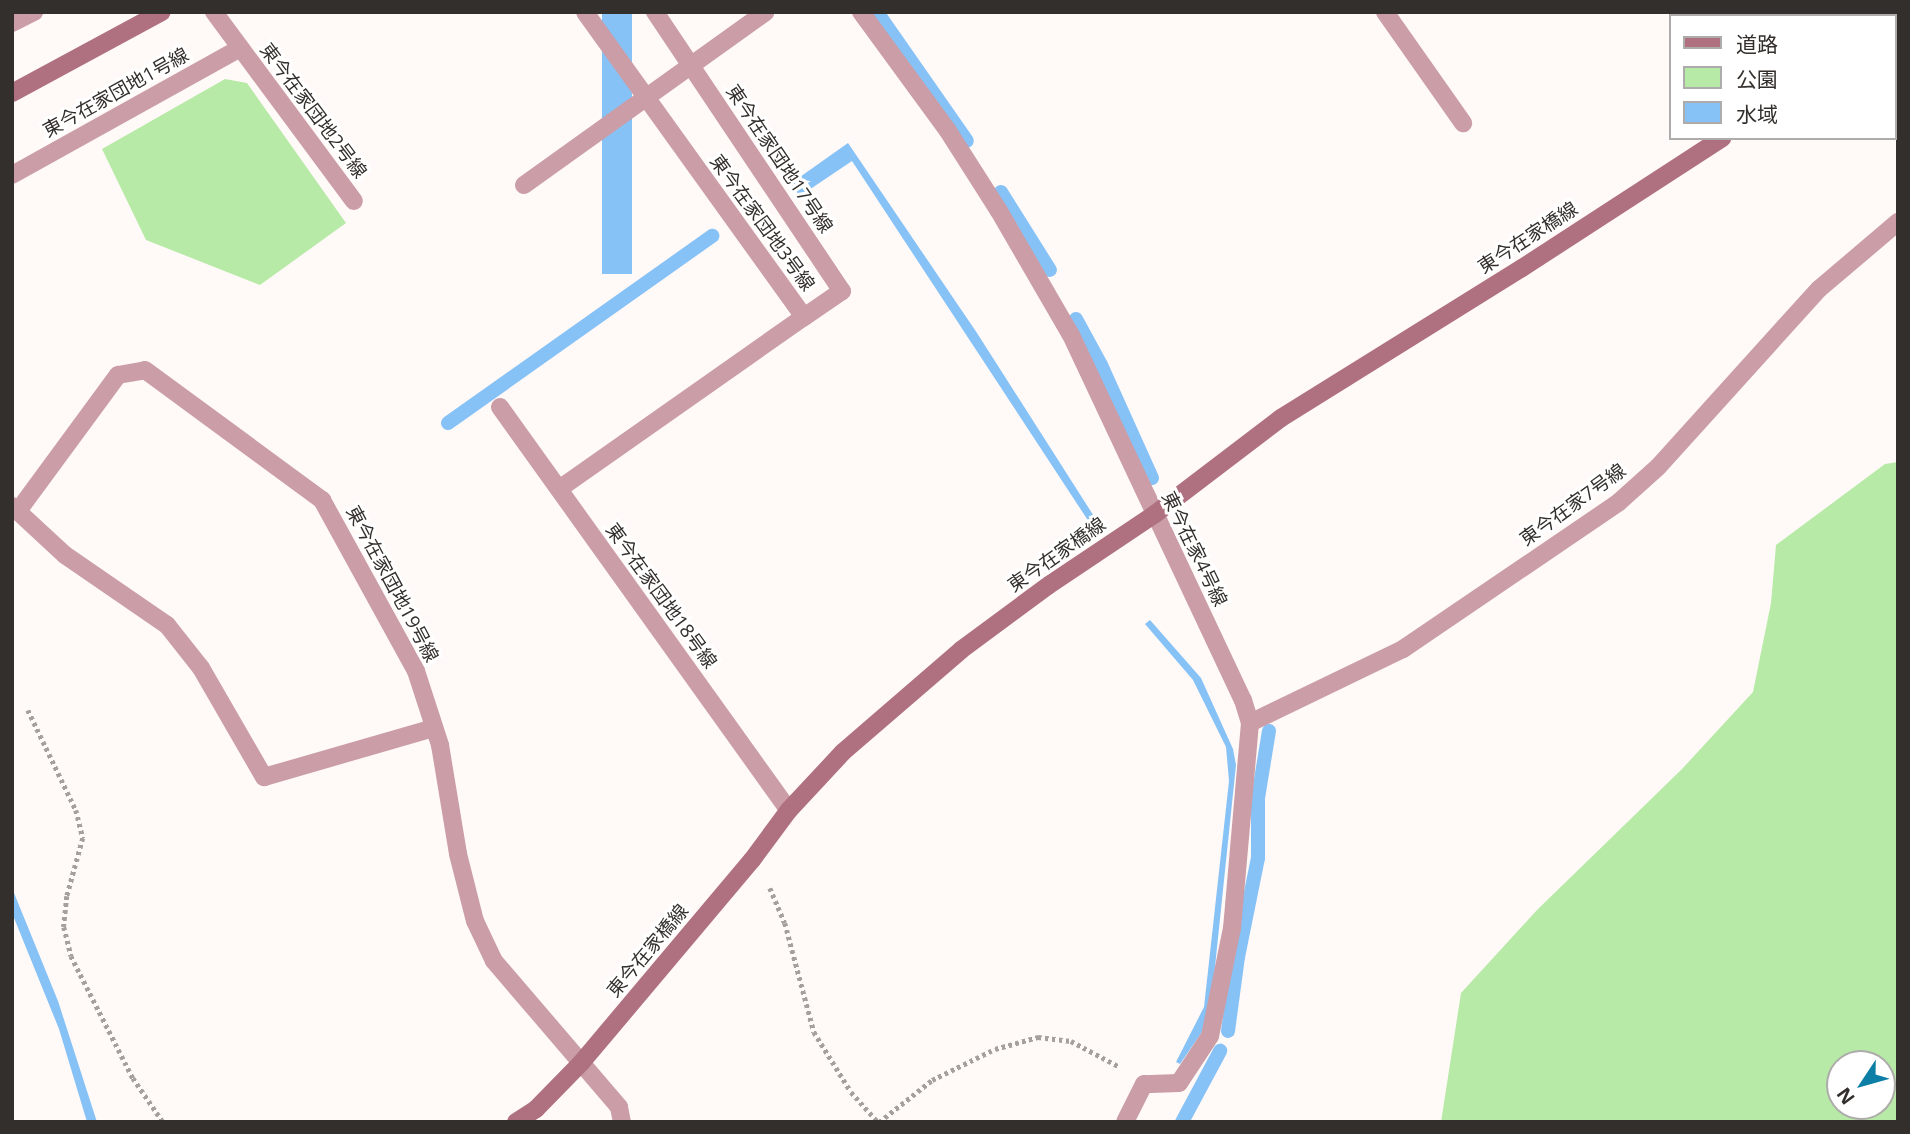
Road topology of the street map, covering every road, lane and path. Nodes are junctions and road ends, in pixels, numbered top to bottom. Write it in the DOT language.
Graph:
graph roads {
  1 [pos="34,12"];
  2 [pos="162,12"];
  3 [pos="214,12"];
  4 [pos="585,12"];
  5 [pos="655,12"];
  6 [pos="766,12"];
  7 [pos="862,12"];
  8 [pos="1385,12"];
  9 [pos="12,23"];
  10 [pos="240,48"];
  11 [pos="692,65"];
  12 [pos="12,93"];
  13 [pos="646,98"];
  14 [pos="1463,122"];
  15 [pos="1718,140"];
  16 [pos="12,175"];
  17 [pos="524,185"];
  18 [pos="354,201"];
  19 [pos="1898,222"];
  20 [pos="804,317"];
  21 [pos="500,407"];
  22 [pos="559,489"];
  23 [pos="15,509"];
  24 [pos="1155,514"];
  25 [pos="28,710"];
  26 [pos="1250,723"];
  27 [pos="434,727"];
  28 [pos="789,810"];
  29 [pos="752,859"];
  30 [pos="581,1063"];
  31 [pos="1144,1084"];
  32 [pos="163,1122"];
  33 [pos="516,1122"];
  34 [pos="622,1122"];
  35 [pos="879,1122"];
  36 [pos="1125,1122"];
  1 -- 9 [label="street"];
  2 -- 12 [label="street"];
  3 -- 10 [label="street, 東今在家団地2号線"];
  4 -- 13 [label="street, 東今在家団地3号線"];
  5 -- 11 [label="street, 東今在家団地17号線"];
  6 -- 11 [label="street"];
  7 -- 24 [label="street, 東今在家4号線"];
  8 -- 14 [label="street"];
  10 -- 16 [label="street, 東今在家団地1号線"];
  10 -- 18 [label="street, 東今在家団地2号線"];
  11 -- 13 [label="street"];
  11 -- 20 [label="street, 東今在家団地17号線"];
  13 -- 17 [label="street"];
  13 -- 20 [label="street, 東今在家団地3号線"];
  15 -- 24 [label="street, 東今在家橋線"];
  19 -- 26 [label="street, 東今在家7号線"];
  20 -- 22 [label="street, 東今在家団地3号線"];
  21 -- 22 [label="street, 東今在家団地18号線"];
  22 -- 28 [label="street, 東今在家団地18号線"];
  23 -- 27 [label="street"];
  23 -- 27 [label="street, 東今在家団地19号線"];
  24 -- 26 [label="street, 東今在家4号線"];
  24 -- 28 [label="street, 東今在家橋線"];
  25 -- 32 [label="path"];
  26 -- 31 [label="street, 東今在家4号線"];
  27 -- 30 [label="street, 東今在家団地19号線"];
  28 -- 29 [label="street, 東今在家橋線"];
  29 -- 30 [label="street, 東今在家橋線"];
  29 -- 35 [label="path"];
  30 -- 33 [label="street, 東今在家橋線"];
  30 -- 34 [label="street, 東今在家団地19号線"];
  31 -- 35 [label="path"];
  31 -- 36 [label="street"];
}
